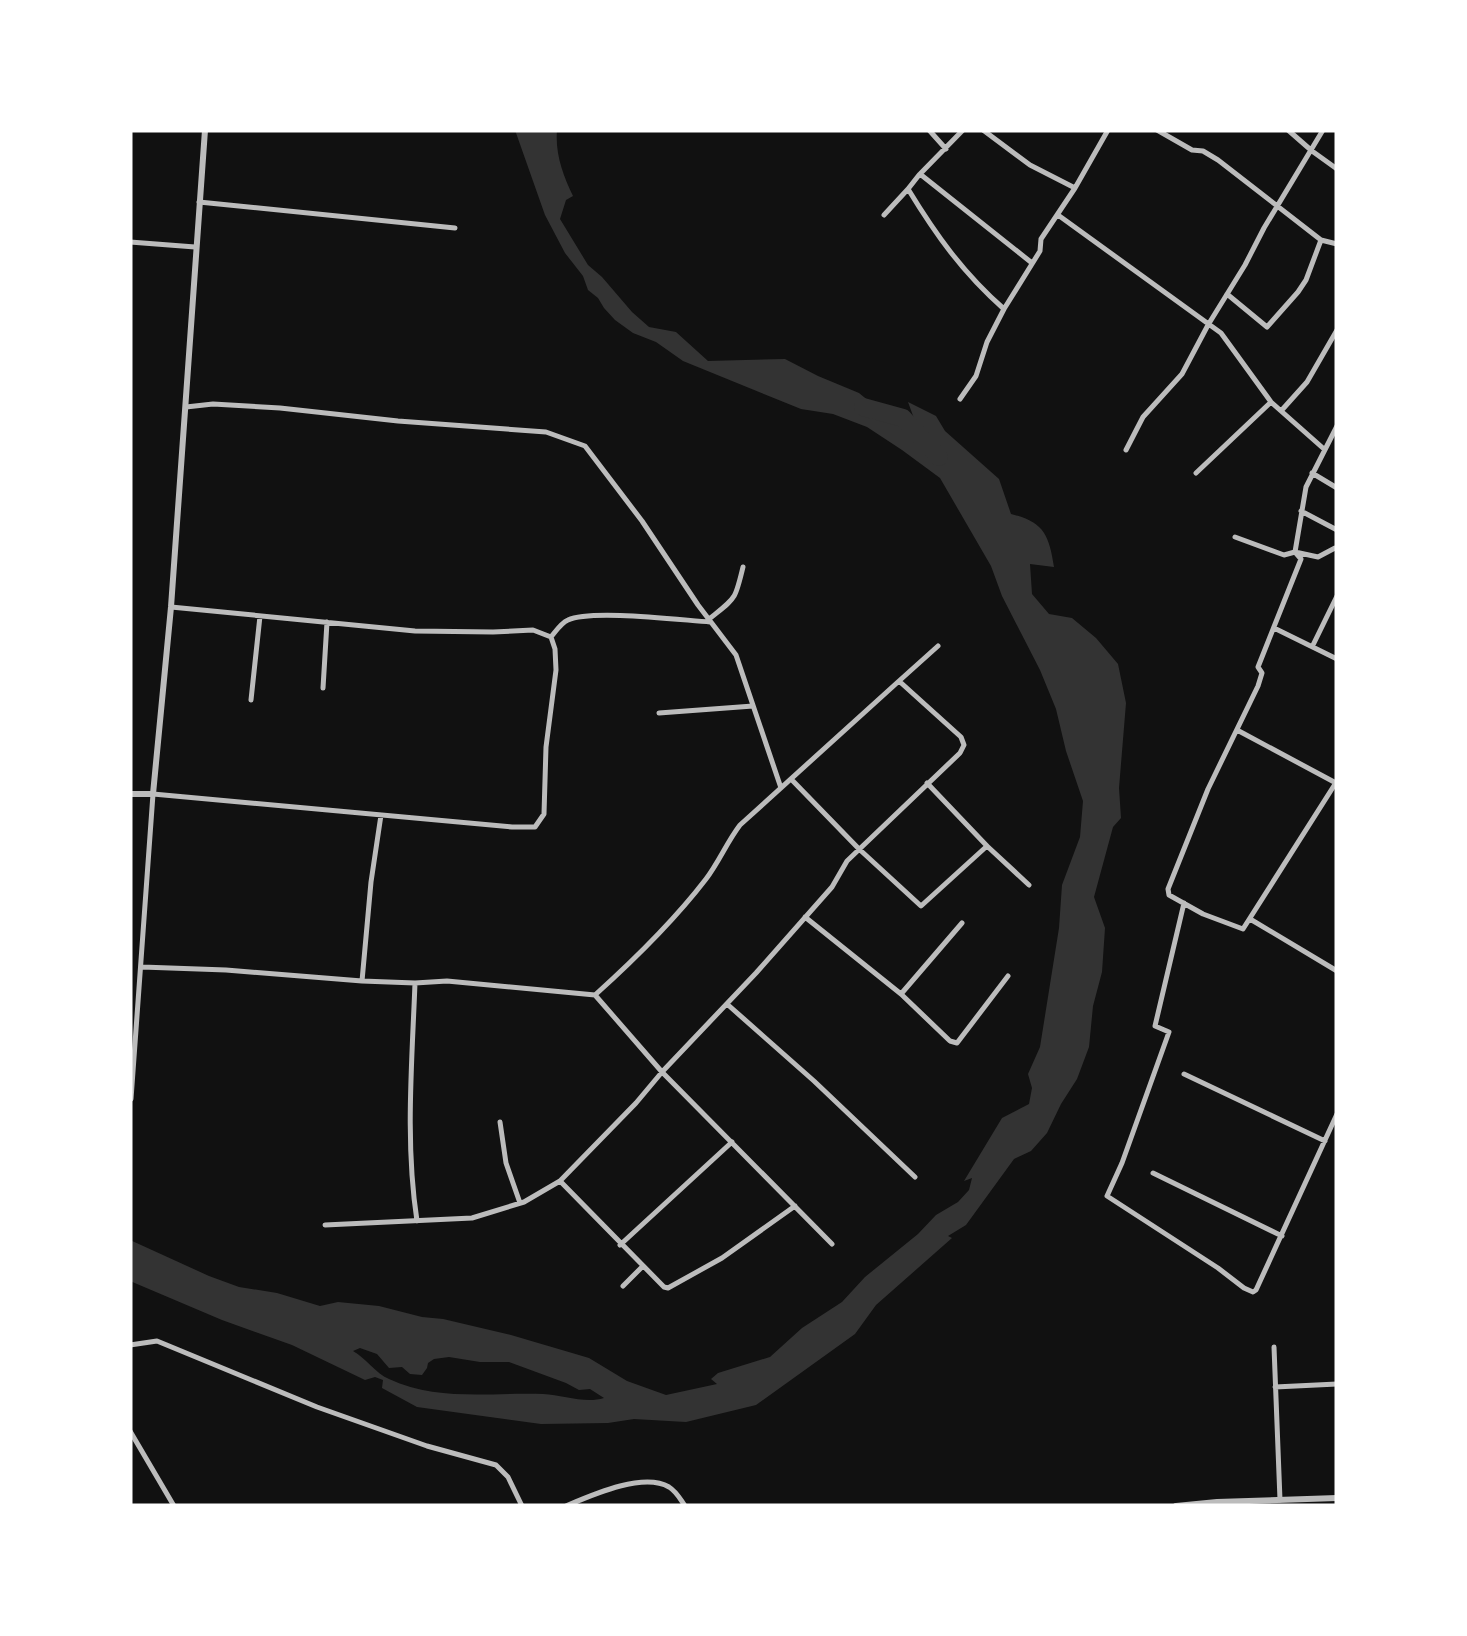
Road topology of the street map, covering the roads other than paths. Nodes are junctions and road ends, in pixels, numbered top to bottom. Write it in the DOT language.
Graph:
graph roads {
  1 [pos="204,130"];
  2 [pos="928,130"];
  3 [pos="963,130"];
  4 [pos="983,130"];
  5 [pos="1108,130"];
  6 [pos="1157,130"];
  7 [pos="1288,130"];
  8 [pos="1323,130"];
  9 [pos="946,148"];
  10 [pos="1312,151"];
  11 [pos="1337,169"];
  12 [pos="920,174"];
  13 [pos="1075,188"];
  14 [pos="908,189"];
  15 [pos="199,202"];
  16 [pos="1277,208"];
  17 [pos="884,215"];
  18 [pos="1058,215"];
  19 [pos="455,228"];
  20 [pos="1321,240"];
  21 [pos="130,242"];
  22 [pos="1337,244"];
  23 [pos="195,247"];
  24 [pos="1032,263"];
  25 [pos="1226,294"];
  26 [pos="1004,308"];
  27 [pos="1208,325"];
  28 [pos="1337,330"];
  29 [pos="960,399"];
  30 [pos="1271,402"];
  31 [pos="186,407"];
  32 [pos="1281,411"];
  33 [pos="1337,426"];
  34 [pos="1335,435"];
  35 [pos="1324,449"];
  36 [pos="1126,450"];
  37 [pos="1196,473"];
  38 [pos="1312,474"];
  39 [pos="1337,488"];
  40 [pos="1301,511"];
  41 [pos="1337,530"];
  42 [pos="1234,537"];
  43 [pos="1336,548"];
  44 [pos="1295,552"];
  45 [pos="743,567"];
  46 [pos="1337,596"];
  47 [pos="171,608"];
  48 [pos="260,616"];
  49 [pos="709,621"];
  50 [pos="327,622"];
  51 [pos="1274,628"];
  52 [pos="551,637"];
  53 [pos="1313,645"];
  54 [pos="938,646"];
  55 [pos="1337,659"];
  56 [pos="899,681"];
  57 [pos="324,688"];
  58 [pos="251,700"];
  59 [pos="753,706"];
  60 [pos="659,712"];
  61 [pos="1237,730"];
  62 [pos="791,779"];
  63 [pos="1336,782"];
  64 [pos="927,783"];
  65 [pos="780,788"];
  66 [pos="130,794"];
  67 [pos="153,794"];
  68 [pos="382,814"];
  69 [pos="987,846"];
  70 [pos="859,850"];
  71 [pos="1029,885"];
  72 [pos="1184,903"];
  73 [pos="805,918"];
  74 [pos="1250,919"];
  75 [pos="962,923"];
  76 [pos="142,967"];
  77 [pos="1337,971"];
  78 [pos="1008,976"];
  79 [pos="362,981"];
  80 [pos="414,982"];
  81 [pos="901,994"];
  82 [pos="595,995"];
  83 [pos="727,1004"];
  84 [pos="662,1072"];
  85 [pos="1184,1074"];
  86 [pos="131,1099"];
  87 [pos="1337,1114"];
  88 [pos="500,1122"];
  89 [pos="1325,1141"];
  90 [pos="732,1142"];
  91 [pos="1152,1173"];
  92 [pos="916,1177"];
  93 [pos="560,1180"];
  94 [pos="520,1203"];
  95 [pos="795,1206"];
  96 [pos="418,1221"];
  97 [pos="324,1225"];
  98 [pos="1282,1236"];
  99 [pos="620,1244"];
  100 [pos="832,1244"];
  101 [pos="642,1266"];
  102 [pos="623,1286"];
  103 [pos="130,1345"];
  104 [pos="1274,1348"];
  105 [pos="1337,1384"];
  106 [pos="1275,1387"];
  107 [pos="130,1431"];
  108 [pos="1337,1498"];
  109 [pos="1280,1500"];
  110 [pos="1217,1504"];
  111 [pos="174,1506"];
  112 [pos="522,1506"];
  113 [pos="566,1506"];
  114 [pos="685,1506"];
  115 [pos="1176,1506"];
  1 -- 15 [label="street"];
  2 -- 9 [label="street"];
  3 -- 9 [label="street"];
  4 -- 13 [label="street"];
  5 -- 13 [label="street"];
  6 -- 16 [label="street"];
  7 -- 10 [label="street"];
  8 -- 10 [label="street"];
  9 -- 12 [label="street"];
  10 -- 11 [label="street"];
  10 -- 16 [label="street"];
  12 -- 14 [label="street"];
  12 -- 24 [label="street"];
  13 -- 18 [label="street"];
  14 -- 17 [label="street"];
  14 -- 26 [label="street"];
  15 -- 19 [label="street"];
  15 -- 23 [label="street"];
  16 -- 20 [label="street"];
  16 -- 25 [label="street"];
  18 -- 24 [label="street"];
  18 -- 27 [label="street"];
  20 -- 22 [label="street"];
  20 -- 25 [label="street"];
  21 -- 23 [label="street"];
  23 -- 31 [label="street"];
  24 -- 26 [label="street"];
  25 -- 27 [label="street"];
  26 -- 29 [label="street"];
  27 -- 30 [label="street"];
  27 -- 36 [label="street"];
  28 -- 32 [label="street"];
  30 -- 32 [label="street"];
  30 -- 37 [label="street"];
  31 -- 47 [label="street"];
  31 -- 49 [label="street"];
  32 -- 35 [label="street"];
  33 -- 34 [label="street"];
  34 -- 35 [label="street"];
  35 -- 38 [label="street"];
  38 -- 39 [label="street"];
  38 -- 40 [label="street"];
  40 -- 41 [label="street"];
  40 -- 44 [label="street"];
  42 -- 44 [label="street"];
  43 -- 44 [label="street"];
  44 -- 51 [label="street"];
  45 -- 49 [label="street"];
  46 -- 53 [label="street"];
  47 -- 48 [label="street"];
  47 -- 67 [label="street"];
  48 -- 50 [label="street"];
  48 -- 58 [label="street"];
  49 -- 52 [label="street"];
  49 -- 59 [label="street"];
  50 -- 52 [label="street"];
  50 -- 57 [label="street"];
  51 -- 53 [label="street"];
  51 -- 61 [label="street"];
  52 -- 68 [label="street"];
  53 -- 55 [label="street"];
  54 -- 56 [label="street"];
  56 -- 62 [label="street"];
  56 -- 64 [label="street"];
  59 -- 60 [label="street"];
  59 -- 65 [label="street"];
  61 -- 63 [label="street"];
  61 -- 72 [label="street"];
  62 -- 65 [label="street"];
  62 -- 70 [label="street"];
  63 -- 74 [label="street"];
  64 -- 69 [label="street"];
  64 -- 70 [label="street"];
  65 -- 82 [label="street"];
  66 -- 67 [label="street"];
  67 -- 68 [label="street"];
  67 -- 76 [label="street"];
  68 -- 79 [label="street"];
  69 -- 70 [label="street"];
  69 -- 71 [label="street"];
  70 -- 73 [label="street"];
  72 -- 74 [label="street"];
  72 -- 98 [label="street"];
  73 -- 81 [label="street"];
  73 -- 83 [label="street"];
  74 -- 77 [label="street"];
  75 -- 81 [label="street"];
  76 -- 79 [label="street"];
  76 -- 86 [label="street"];
  78 -- 81 [label="street"];
  79 -- 80 [label="street"];
  80 -- 82 [label="street"];
  80 -- 96 [label="street"];
  82 -- 84 [label="street"];
  83 -- 84 [label="street"];
  83 -- 92 [label="street"];
  84 -- 90 [label="street"];
  84 -- 93 [label="street"];
  85 -- 89 [label="street"];
  87 -- 89 [label="street"];
  88 -- 94 [label="street"];
  89 -- 98 [label="street"];
  90 -- 95 [label="street"];
  90 -- 99 [label="street"];
  91 -- 98 [label="street"];
  93 -- 94 [label="street"];
  93 -- 99 [label="street"];
  94 -- 96 [label="street"];
  95 -- 100 [label="street"];
  95 -- 101 [label="street"];
  96 -- 97 [label="street"];
  99 -- 101 [label="street"];
  101 -- 102 [label="street"];
  103 -- 112 [label="street"];
  104 -- 106 [label="street"];
  105 -- 106 [label="street"];
  106 -- 109 [label="street"];
  107 -- 111 [label="street"];
  108 -- 109 [label="street"];
  109 -- 110 [label="street"];
  110 -- 115 [label="street"];
  113 -- 114 [label="street"];
}
